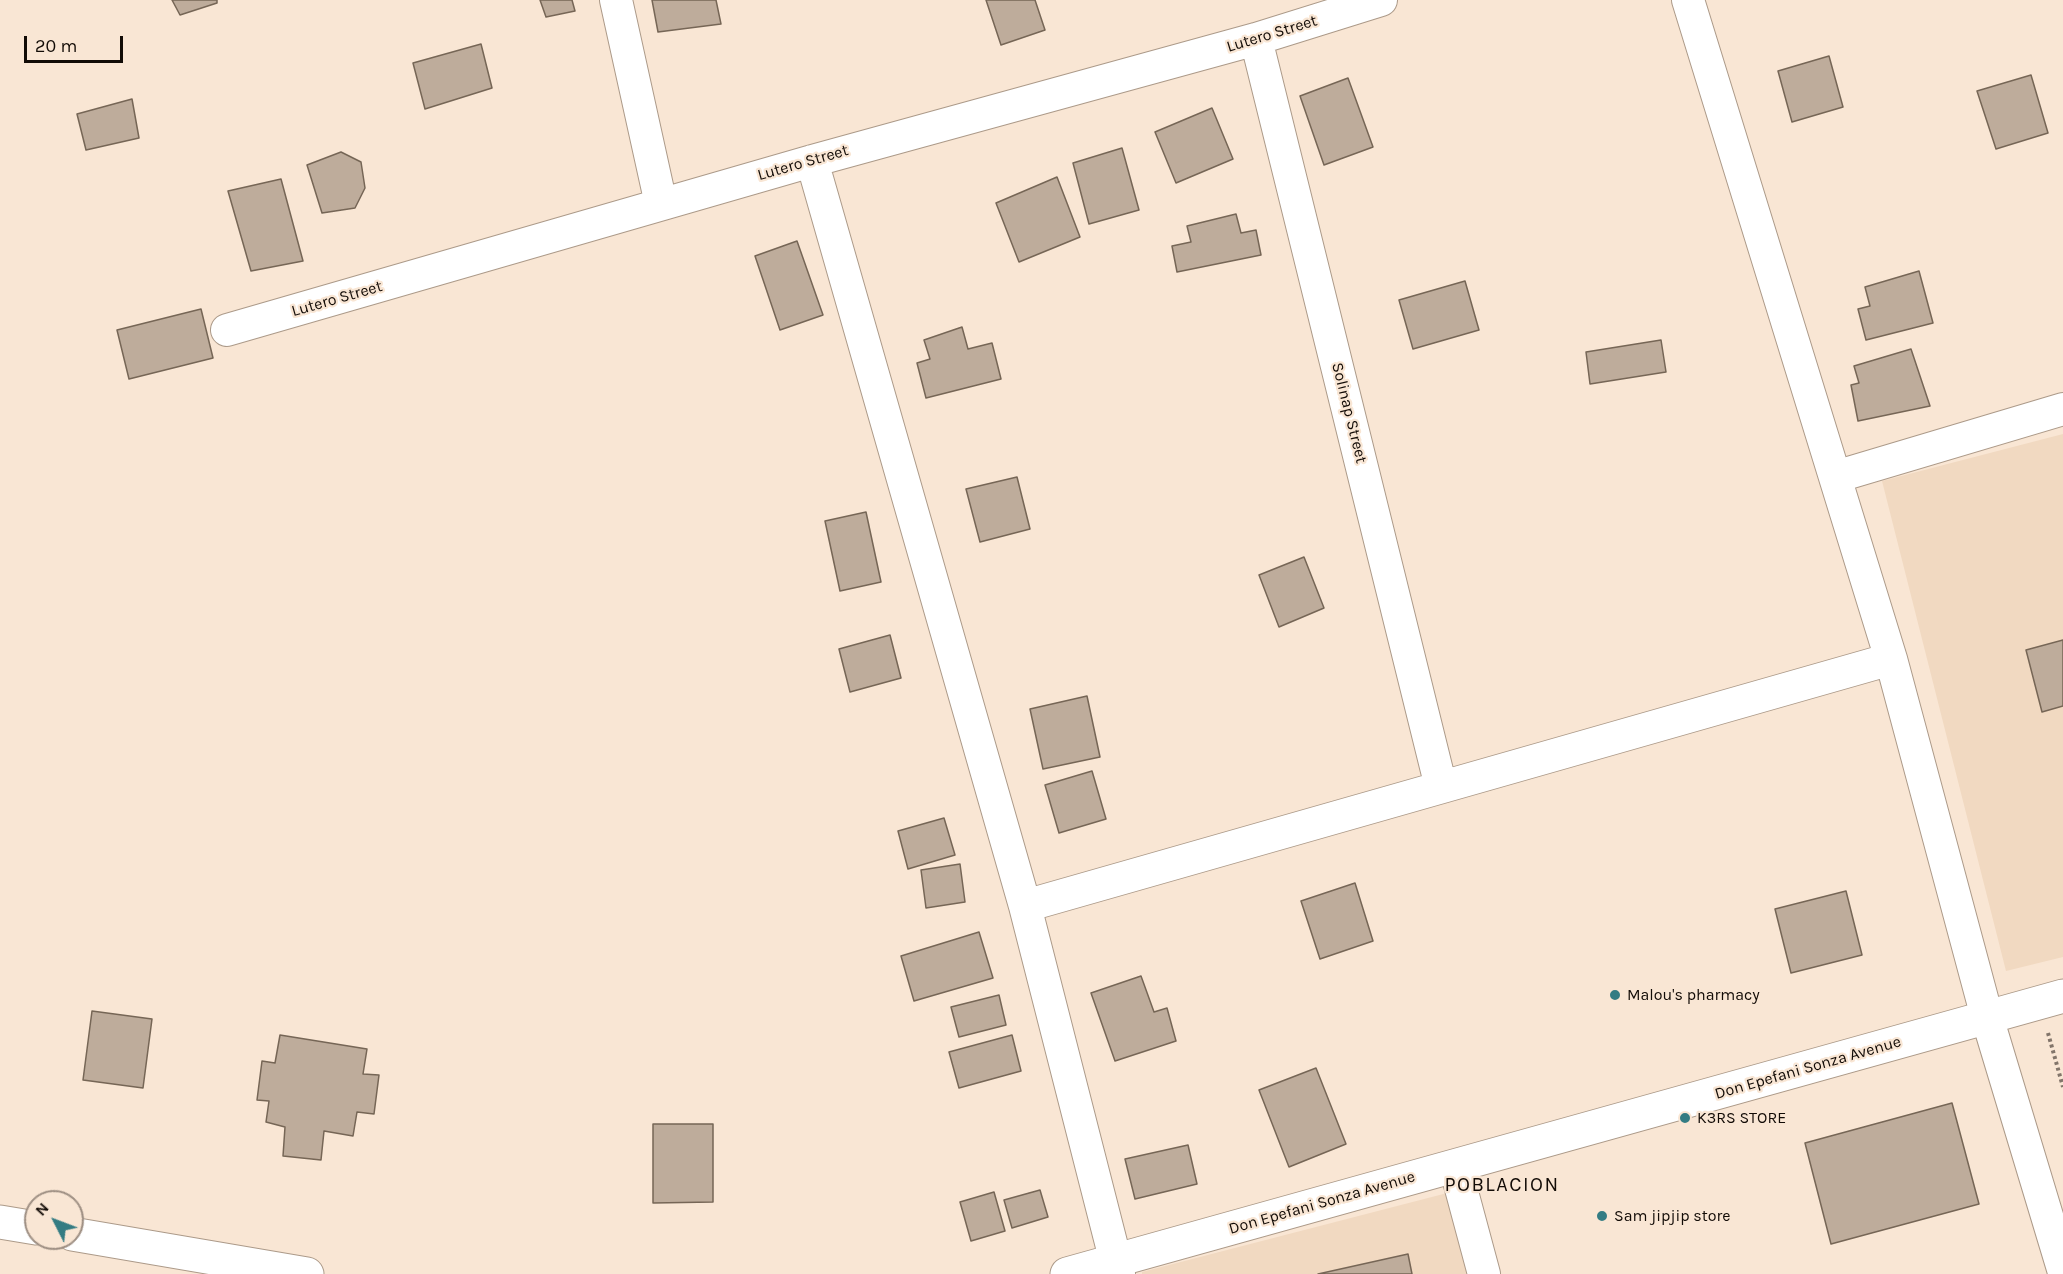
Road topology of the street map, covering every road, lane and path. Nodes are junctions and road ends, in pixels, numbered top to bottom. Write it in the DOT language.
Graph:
graph roads {
  1 [pos="616,0"];
  2 [pos="1381,0"];
  3 [pos="1688,0"];
  4 [pos="1256,39"];
  5 [pos="812,161"];
  6 [pos="661,204"];
  7 [pos="227,330"];
  8 [pos="2063,408"];
  9 [pos="1835,477"];
  10 [pos="1891,659"];
  11 [pos="1441,787"];
  12 [pos="1025,906"];
  13 [pos="2051,1000"];
  14 [pos="1987,1017"];
  15 [pos="2061,1071"];
  16 [pos="2063,1087"];
  17 [pos="1455,1166"];
  18 [pos="0,1222"];
  19 [pos="24,1226"];
  20 [pos="84,1236"];
  21 [pos="1117,1268"];
  22 [pos="2063,1269"];
  23 [pos="307,1274"];
  24 [pos="1067,1274"];
  25 [pos="1484,1274"];
  1 -- 6 [label="street"];
  2 -- 4 [label="street, Lutero Street"];
  3 -- 9 [label="street"];
  4 -- 5 [label="street, Lutero Street"];
  4 -- 11 [label="street, Solinap Street"];
  5 -- 6 [label="street, Lutero Street"];
  5 -- 12 [label="street"];
  6 -- 7 [label="street, Lutero Street"];
  8 -- 9 [label="street"];
  9 -- 10 [label="street"];
  10 -- 11 [label="street"];
  10 -- 14 [label="street"];
  11 -- 12 [label="street"];
  12 -- 21 [label="street"];
  13 -- 14 [label="main road, Don Epefani Sonza Avenue"];
  13 -- 15 [label="path"];
  14 -- 17 [label="main road, Don Epefani Sonza Avenue"];
  14 -- 22 [label="street"];
  15 -- 16 [label="path"];
  17 -- 21 [label="main road, Don Epefani Sonza Avenue"];
  17 -- 25 [label="street"];
  18 -- 19 [label="main road"];
  20 -- 23 [label="main road"];
  21 -- 24 [label="main road, Don Epefani Sonza Avenue"];
}
